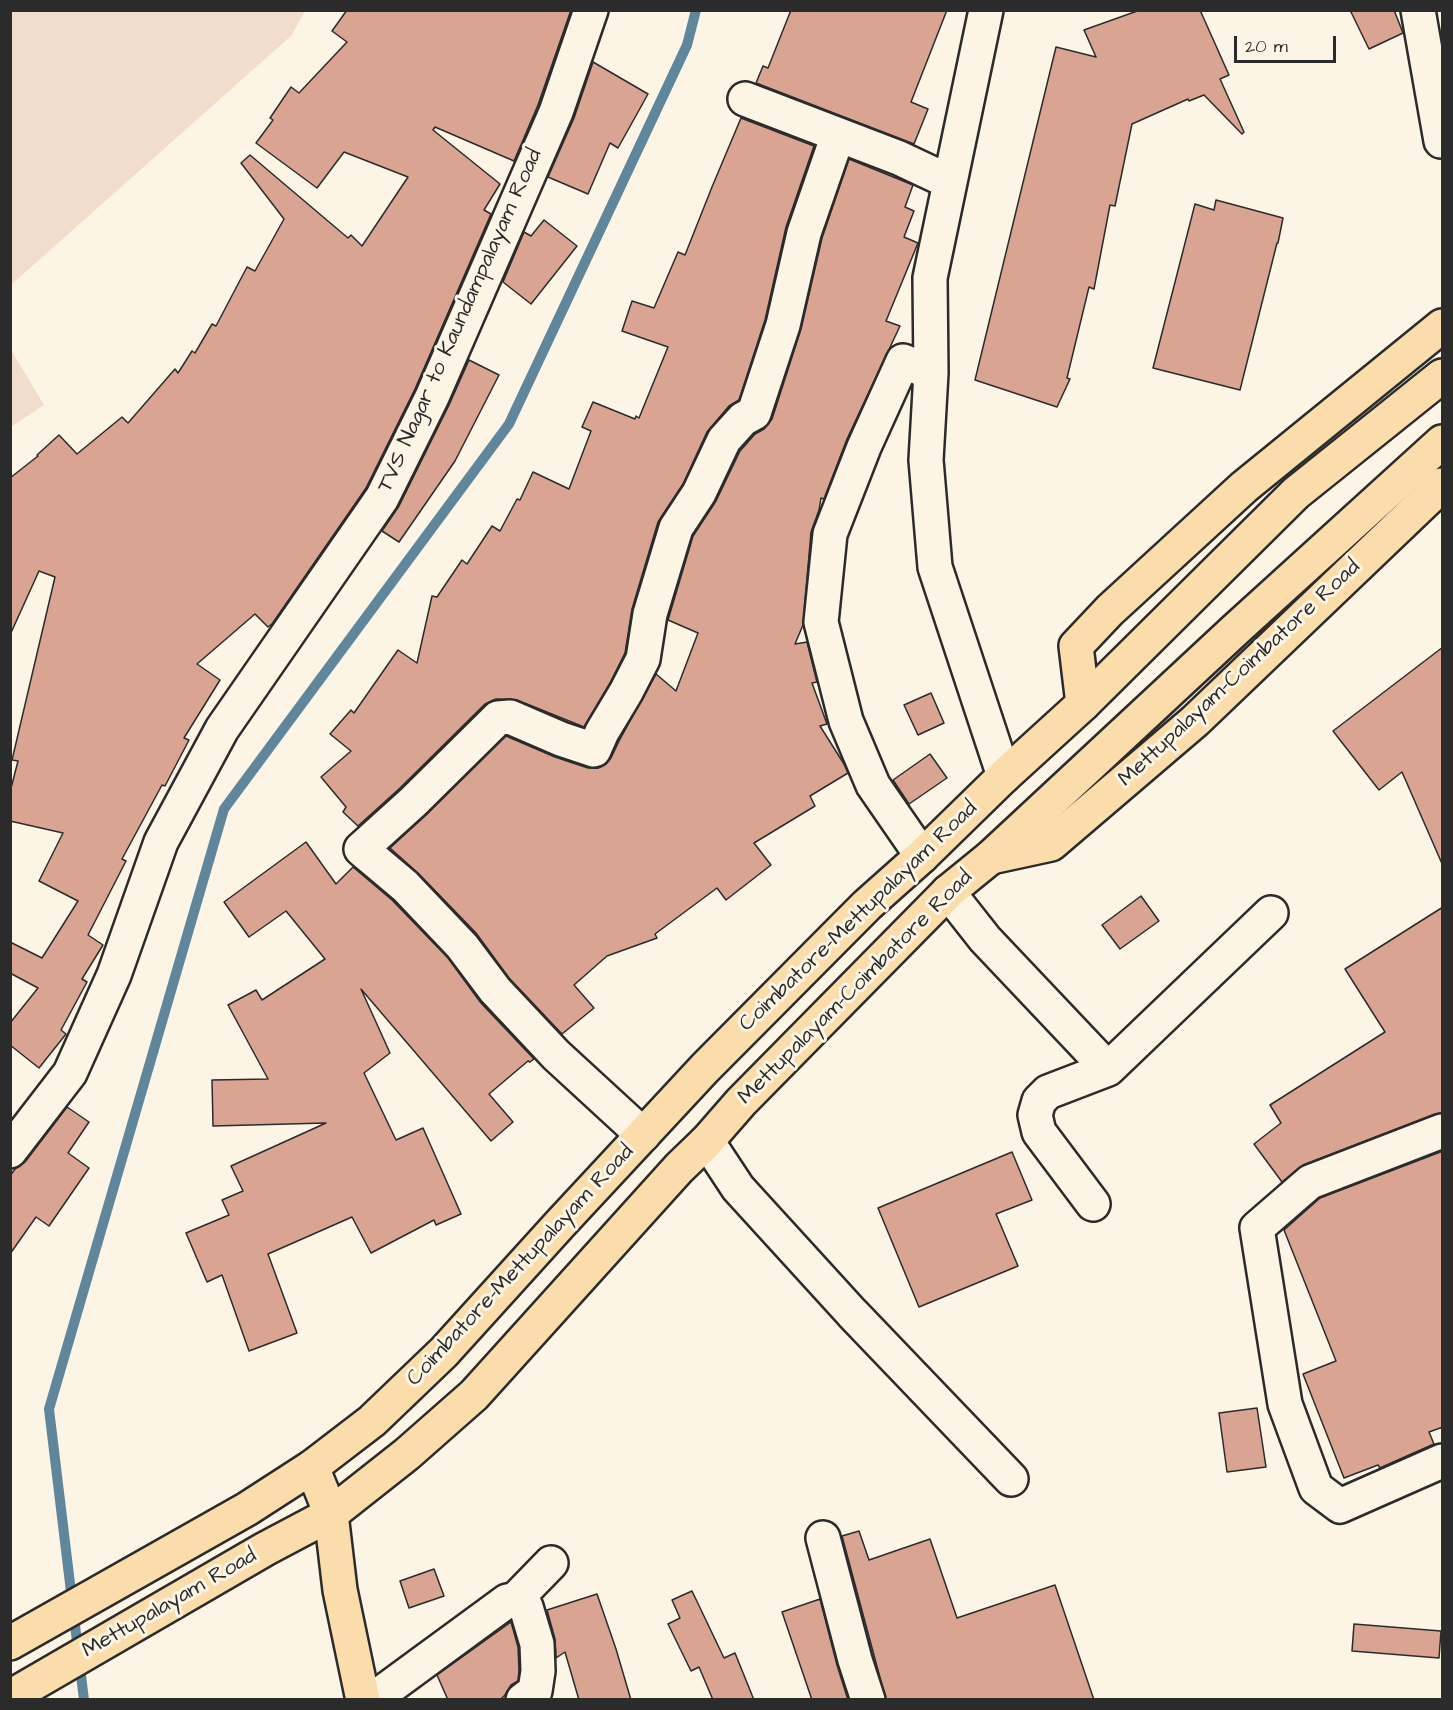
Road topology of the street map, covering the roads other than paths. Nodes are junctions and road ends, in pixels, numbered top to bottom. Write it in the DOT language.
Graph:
graph roads {
  1 [pos="591,10"];
  2 [pos="986,10"];
  3 [pos="1418,10"];
  4 [pos="745,99"];
  5 [pos="838,135"];
  6 [pos="1443,141"];
  7 [pos="950,182"];
  8 [pos="1443,326"];
  9 [pos="931,373"];
  10 [pos="1443,376"];
  11 [pos="1443,442"];
  12 [pos="1443,485"];
  13 [pos="1083,704"];
  14 [pos="1004,776"];
  15 [pos="922,856"];
  16 [pos="991,856"];
  17 [pos="948,892"];
  18 [pos="1271,914"];
  19 [pos="754,1017"];
  20 [pos="790,1053"];
  21 [pos="705,1068"];
  22 [pos="1108,1070"];
  23 [pos="741,1102"];
  24 [pos="1443,1131"];
  25 [pos="643,1135"];
  26 [pos="707,1141"];
  27 [pos="10,1151"];
  28 [pos="1093,1204"];
  29 [pos="1443,1461"];
  30 [pos="312,1467"];
  31 [pos="1011,1479"];
  32 [pos="247,1509"];
  33 [pos="332,1514"];
  34 [pos="823,1538"];
  35 [pos="551,1563"];
  36 [pos="516,1599"];
  37 [pos="10,1642"];
  38 [pos="10,1697"];
  39 [pos="363,1700"];
  40 [pos="372,1700"];
  41 [pos="523,1700"];
  42 [pos="868,1700"];
  1 -- 27 [label="street, TVS Nagar to Kaundampalayam Road"];
  2 -- 7 [label="street"];
  3 -- 6 [label="street"];
  4 -- 5 [label="street"];
  5 -- 7 [label="street"];
  5 -- 25 [label="street"];
  7 -- 9 [label="street"];
  8 -- 13 [label="main road"];
  9 -- 14 [label="street"];
  9 -- 15 [label="street"];
  10 -- 13 [label="main road, Coimbatore-Mettupalayam Road"];
  11 -- 16 [label="main road"];
  12 -- 16 [label="main road, Mettupalayam-Coimbatore Road"];
  13 -- 14 [label="main road, Coimbatore-Mettupalayam Road"];
  14 -- 15 [label="main road, Coimbatore-Mettupalayam Road"];
  15 -- 19 [label="main road, Coimbatore-Mettupalayam Road"];
  16 -- 17 [label="main road, Mettupalayam-Coimbatore Road"];
  17 -- 20 [label="main road, Mettupalayam-Coimbatore Road"];
  17 -- 22 [label="street"];
  18 -- 22 [label="street"];
  19 -- 20 [label="main road"];
  19 -- 21 [label="main road, Coimbatore-Mettupalayam Road"];
  20 -- 23 [label="main road, Mettupalayam-Coimbatore Road"];
  21 -- 23 [label="main road"];
  21 -- 25 [label="main road, Coimbatore-Mettupalayam Road"];
  22 -- 28 [label="street"];
  23 -- 26 [label="main road, Mettupalayam-Coimbatore Road"];
  24 -- 29 [label="street"];
  25 -- 30 [label="main road, Coimbatore-Mettupalayam Road"];
  26 -- 31 [label="street"];
  26 -- 33 [label="main road, Mettupalayam-Coimbatore Road"];
  30 -- 32 [label="main road, Coimbatore-Mettupalayam Road"];
  30 -- 33 [label="main road"];
  32 -- 37 [label="main road, Mettupalayam Road"];
  33 -- 38 [label="main road, Mettupalayam Road"];
  33 -- 39 [label="main road"];
  34 -- 42 [label="street"];
  35 -- 36 [label="street"];
  36 -- 40 [label="street"];
  36 -- 41 [label="street"];
}
